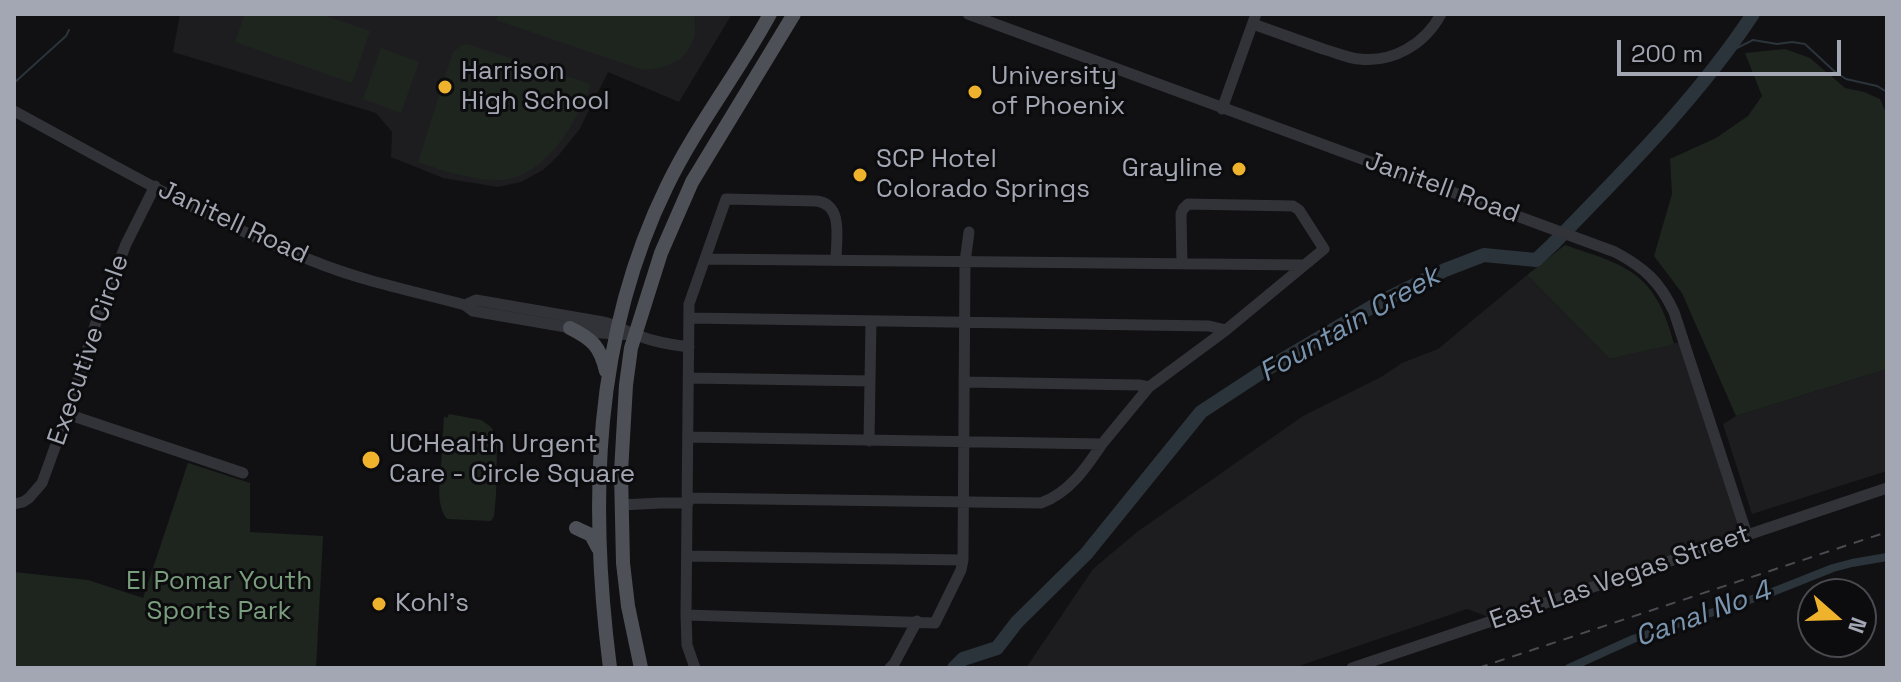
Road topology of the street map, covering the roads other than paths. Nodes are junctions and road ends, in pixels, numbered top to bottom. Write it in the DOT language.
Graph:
graph roads {
  1 [pos="770,14"];
  2 [pos="794,14"];
  3 [pos="968,14"];
  4 [pos="1441,14"];
  5 [pos="1254,19"];
  6 [pos="1222,109"];
  7 [pos="14,111"];
  8 [pos="155,186"];
  9 [pos="969,232"];
  10 [pos="705,259"];
  11 [pos="836,260"];
  12 [pos="965,262"];
  13 [pos="1182,264"];
  14 [pos="1305,265"];
  15 [pos="465,305"];
  16 [pos="689,318"];
  17 [pos="871,321"];
  18 [pos="964,322"];
  19 [pos="570,328"];
  20 [pos="617,330"];
  21 [pos="1226,330"];
  22 [pos="635,335"];
  23 [pos="689,347"];
  24 [pos="690,378"];
  25 [pos="607,379"];
  26 [pos="870,381"];
  27 [pos="964,382"];
  28 [pos="1149,387"];
  29 [pos="67,414"];
  30 [pos="688,437"];
  31 [pos="869,441"];
  32 [pos="963,442"];
  33 [pos="1102,444"];
  34 [pos="243,473"];
  35 [pos="1887,488"];
  36 [pos="688,501"];
  37 [pos="964,502"];
  38 [pos="599,503"];
  39 [pos="14,504"];
  40 [pos="621,505"];
  41 [pos="1747,535"];
  42 [pos="599,555"];
  43 [pos="687,556"];
  44 [pos="963,560"];
  45 [pos="686,615"];
  46 [pos="917,621"];
  47 [pos="610,668"];
  48 [pos="641,668"];
  49 [pos="695,668"];
  50 [pos="890,668"];
  51 [pos="1352,668"];
  1 -- 20 [label="main road"];
  2 -- 22 [label="main road"];
  3 -- 6 [label="street, Janitell Road"];
  4 -- 5 [label="street"];
  5 -- 6 [label="street"];
  6 -- 41 [label="street, Janitell Road"];
  7 -- 8 [label="street, Janitell Road"];
  8 -- 15 [label="street, Janitell Road"];
  8 -- 29 [label="street, Executive Circle"];
  9 -- 12 [label="street"];
  10 -- 11 [label="street"];
  10 -- 11 [label="street"];
  10 -- 16 [label="street"];
  11 -- 12 [label="street"];
  12 -- 13 [label="street"];
  12 -- 18 [label="street"];
  13 -- 14 [label="street"];
  13 -- 14 [label="street"];
  14 -- 21 [label="street"];
  15 -- 19 [label="street, Janitell Road"];
  15 -- 20 [label="street, Janitell Road"];
  16 -- 17 [label="street"];
  16 -- 23 [label="street"];
  17 -- 18 [label="street"];
  17 -- 26 [label="street"];
  18 -- 21 [label="street"];
  18 -- 27 [label="street"];
  19 -- 20 [label="street, Janitell Road"];
  19 -- 25 [label="main road"];
  20 -- 22 [label="street, Janitell Road"];
  20 -- 25 [label="main road"];
  21 -- 28 [label="street"];
  22 -- 23 [label="street, Janitell Road"];
  22 -- 40 [label="main road"];
  23 -- 24 [label="street"];
  24 -- 26 [label="street"];
  24 -- 30 [label="street"];
  25 -- 38 [label="main road"];
  26 -- 31 [label="street"];
  27 -- 28 [label="street"];
  27 -- 32 [label="street"];
  28 -- 33 [label="street"];
  29 -- 34 [label="street"];
  29 -- 39 [label="street, Executive Circle"];
  30 -- 31 [label="street"];
  30 -- 36 [label="street"];
  31 -- 32 [label="street"];
  32 -- 33 [label="street"];
  32 -- 37 [label="street"];
  33 -- 37 [label="street"];
  35 -- 41 [label="street, East Las Vegas Street"];
  36 -- 37 [label="street"];
  36 -- 40 [label="street"];
  36 -- 43 [label="street"];
  37 -- 44 [label="street"];
  38 -- 42 [label="main road"];
  38 -- 42 [label="main road"];
  40 -- 48 [label="main road"];
  41 -- 51 [label="street, East Las Vegas Street"];
  42 -- 47 [label="main road"];
  43 -- 44 [label="street"];
  43 -- 45 [label="street"];
  44 -- 46 [label="street"];
  45 -- 46 [label="street"];
  45 -- 49 [label="street"];
  46 -- 50 [label="street"];
}
